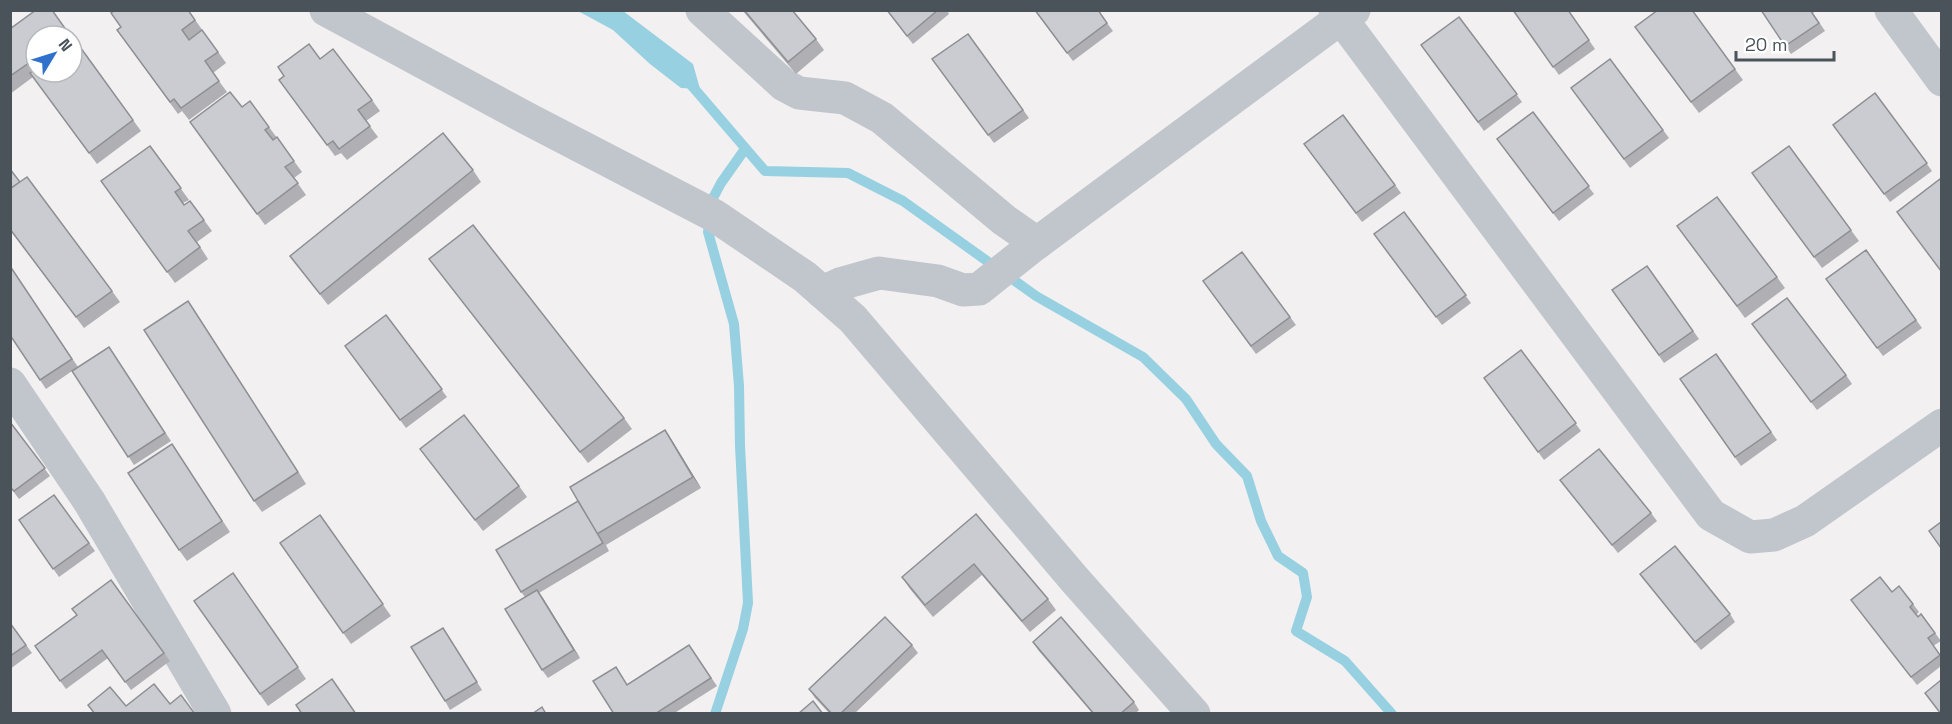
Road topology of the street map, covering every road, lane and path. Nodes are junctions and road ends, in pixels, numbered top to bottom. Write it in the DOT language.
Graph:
graph roads {
  1 [pos="326,10"];
  2 [pos="702,10"];
  3 [pos="1891,10"];
  4 [pos="1343,13"];
  5 [pos="1941,80"];
  6 [pos="1033,246"];
  7 [pos="822,292"];
  8 [pos="10,384"];
  9 [pos="1941,424"];
  10 [pos="215,714"];
  11 [pos="1194,714"];
  1 -- 7 [label="street"];
  2 -- 6 [label="street"];
  3 -- 5 [label="street"];
  4 -- 6 [label="street"];
  4 -- 9 [label="street"];
  6 -- 7 [label="street"];
  7 -- 11 [label="street"];
  8 -- 10 [label="street"];
}
